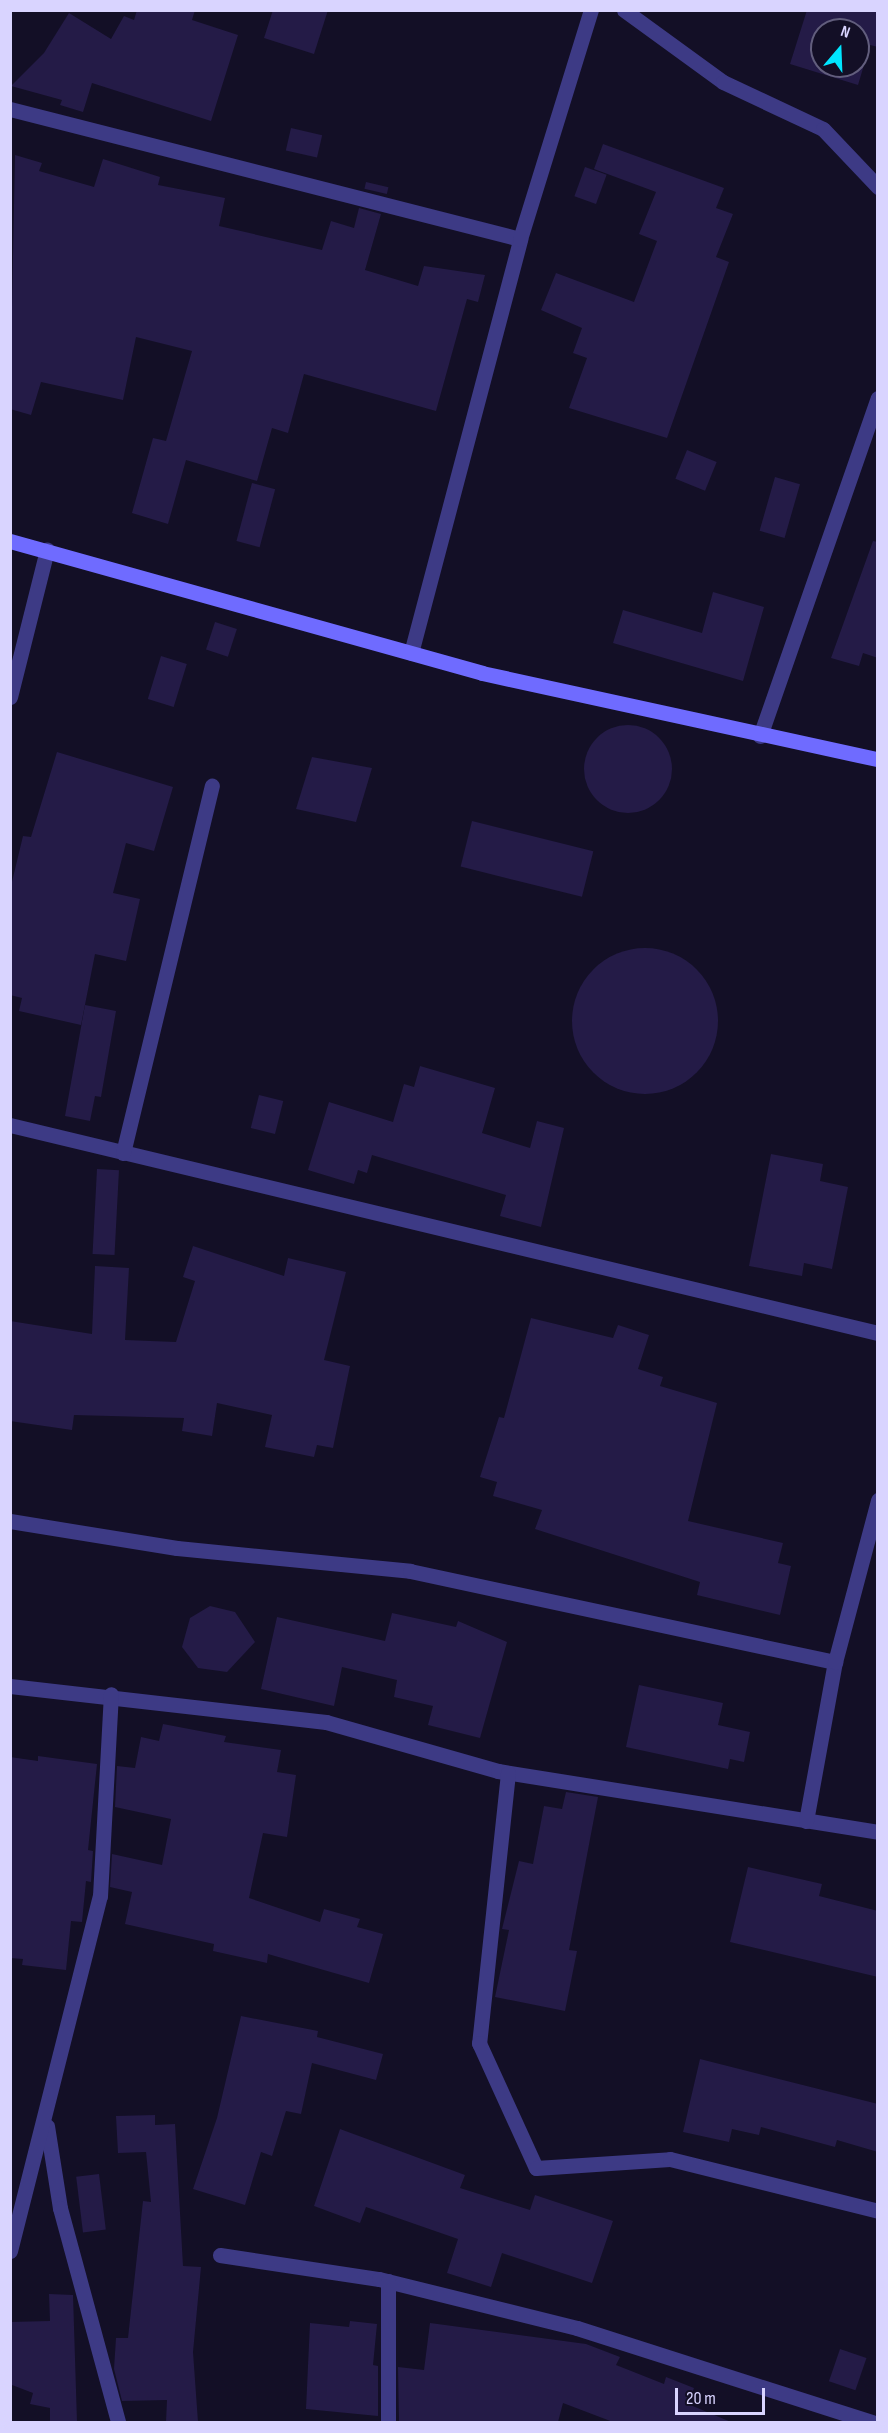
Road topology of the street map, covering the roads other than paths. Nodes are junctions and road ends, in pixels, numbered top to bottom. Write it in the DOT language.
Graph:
graph roads {
  1 [pos="591,10"];
  2 [pos="624,10"];
  3 [pos="10,109"];
  4 [pos="878,187"];
  5 [pos="520,239"];
  6 [pos="878,398"];
  7 [pos="10,542"];
  8 [pos="47,550"];
  9 [pos="411,653"];
  10 [pos="10,697"];
  11 [pos="760,736"];
  12 [pos="878,759"];
  13 [pos="212,786"];
  14 [pos="10,1125"];
  15 [pos="123,1153"];
  16 [pos="878,1333"];
  17 [pos="878,1500"];
  18 [pos="10,1521"];
  19 [pos="835,1662"];
  20 [pos="10,1686"];
  21 [pos="111,1694"];
  22 [pos="508,1773"];
  23 [pos="806,1821"];
  24 [pos="878,1832"];
  25 [pos="46,2123"];
  26 [pos="878,2211"];
  27 [pos="13,2223"];
  28 [pos="10,2251"];
  29 [pos="220,2255"];
  30 [pos="388,2281"];
  31 [pos="118,2422"];
  32 [pos="388,2422"];
  33 [pos="872,2422"];
  1 -- 5 [label="street"];
  2 -- 4 [label="street"];
  3 -- 5 [label="street"];
  5 -- 9 [label="street"];
  6 -- 11 [label="street"];
  7 -- 8 [label="street"];
  8 -- 9 [label="street"];
  8 -- 10 [label="street"];
  9 -- 11 [label="street"];
  11 -- 12 [label="street"];
  13 -- 15 [label="street"];
  14 -- 15 [label="street"];
  15 -- 16 [label="street"];
  17 -- 19 [label="street"];
  18 -- 19 [label="street"];
  19 -- 23 [label="street"];
  20 -- 21 [label="street"];
  21 -- 22 [label="street"];
  21 -- 25 [label="street"];
  22 -- 23 [label="street"];
  22 -- 26 [label="street"];
  23 -- 24 [label="street"];
  25 -- 27 [label="street"];
  25 -- 31 [label="street"];
  27 -- 28 [label="street"];
  29 -- 30 [label="street"];
  30 -- 32 [label="street"];
  30 -- 33 [label="street"];
}
